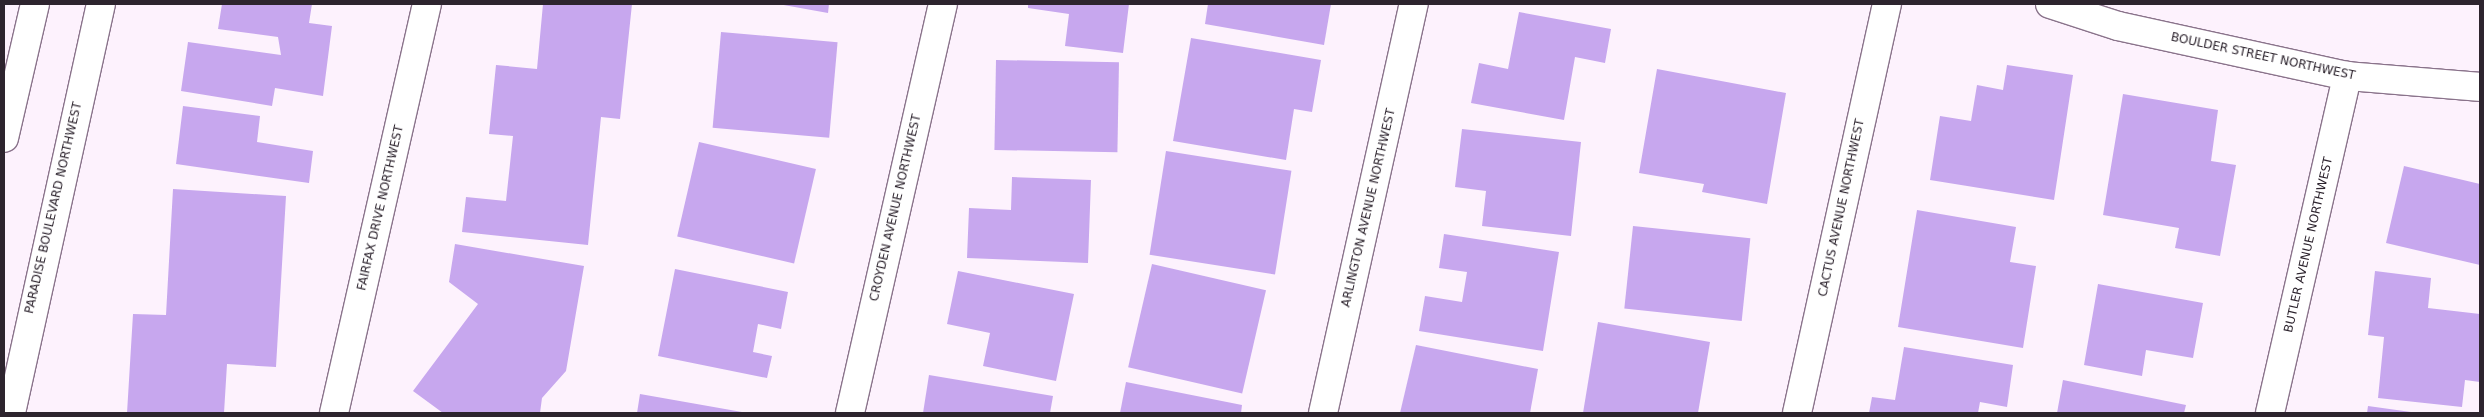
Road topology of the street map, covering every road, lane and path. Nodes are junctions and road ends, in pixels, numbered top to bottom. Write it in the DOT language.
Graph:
graph roads {
  1 [pos="35,4"];
  2 [pos="102,4"];
  3 [pos="427,4"];
  4 [pos="943,4"];
  5 [pos="1414,4"];
  6 [pos="1887,4"];
  7 [pos="2050,4"];
  8 [pos="2347,76"];
  9 [pos="2480,87"];
  10 [pos="4,138"];
  11 [pos="11,413"];
  12 [pos="334,413"];
  13 [pos="850,413"];
  14 [pos="1323,413"];
  15 [pos="1798,413"];
  16 [pos="2270,413"];
  1 -- 10 [label="street"];
  2 -- 11 [label="street, PARADISE BOULEVARD NORTHWEST"];
  3 -- 12 [label="street, FAIRFAX DRIVE NORTHWEST"];
  4 -- 13 [label="street, CROYDEN AVENUE NORTHWEST"];
  5 -- 14 [label="street, ARLINGTON AVENUE NORTHWEST"];
  6 -- 15 [label="street, CACTUS AVENUE NORTHWEST"];
  7 -- 8 [label="street, BOULDER STREET NORTHWEST"];
  8 -- 9 [label="street, BOULDER STREET NORTHWEST"];
  8 -- 16 [label="street, BUTLER AVENUE NORTHWEST"];
}
